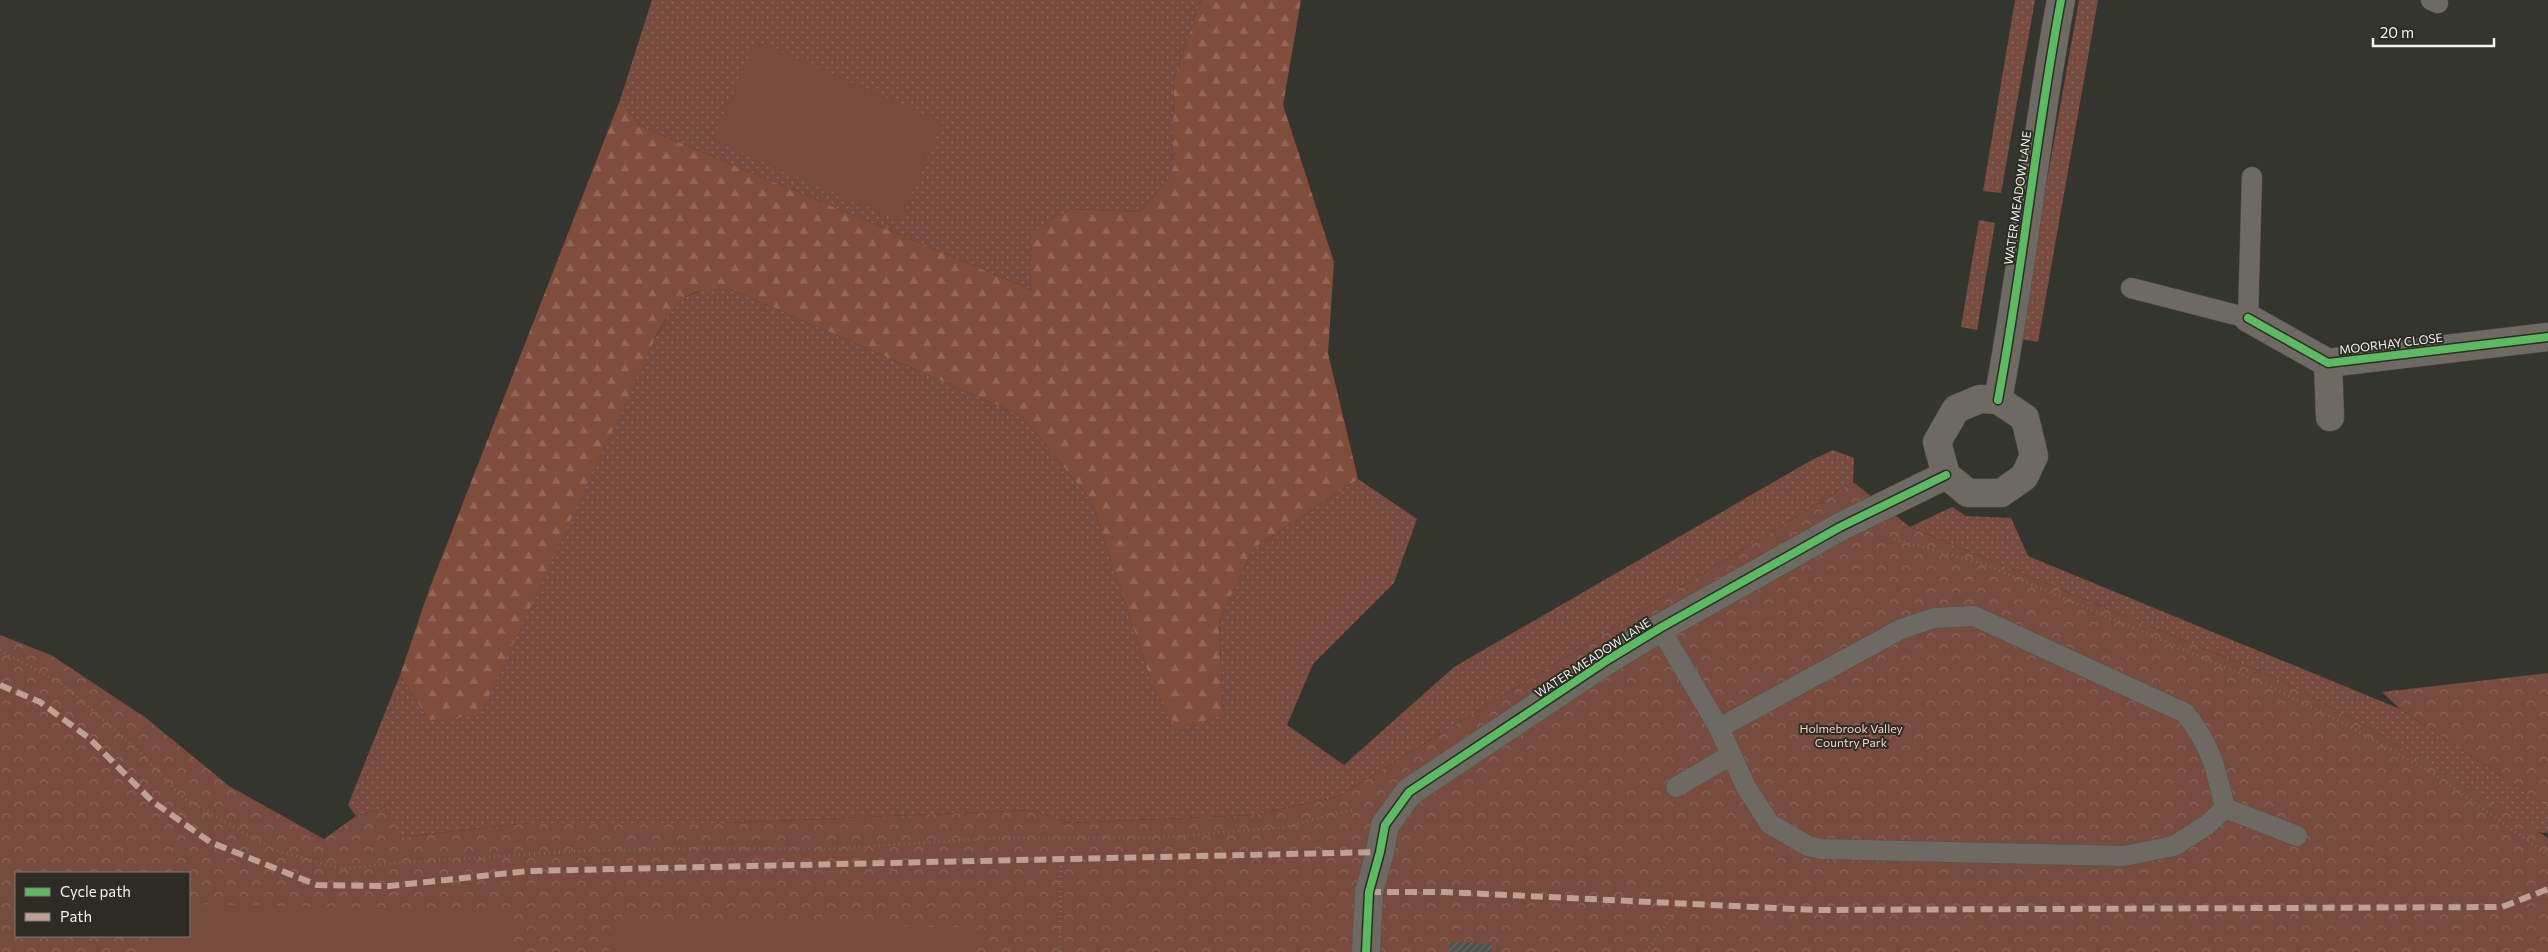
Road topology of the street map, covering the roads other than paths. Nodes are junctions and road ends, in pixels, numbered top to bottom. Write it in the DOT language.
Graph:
graph roads {
  1 [pos="2060,0"];
  2 [pos="2252,177"];
  3 [pos="2131,288"];
  4 [pos="2248,318"];
  5 [pos="2548,337"];
  6 [pos="2328,363"];
  7 [pos="1998,400"];
  8 [pos="2330,417"];
  9 [pos="1946,475"];
  10 [pos="1660,628"];
  11 [pos="1719,728"];
  12 [pos="1731,755"];
  13 [pos="1676,787"];
  14 [pos="2225,808"];
  15 [pos="2297,836"];
  16 [pos="1366,952"];
  1 -- 7 [label="street, WATER MEADOW LANE"];
  2 -- 4 [label="lane"];
  3 -- 4 [label="lane"];
  4 -- 6 [label="street, MOORHAY CLOSE"];
  5 -- 6 [label="street, MOORHAY CLOSE"];
  6 -- 8 [label="street"];
  7 -- 9 [label="street"];
  7 -- 9 [label="street"];
  9 -- 10 [label="street, WATER MEADOW LANE"];
  10 -- 11 [label="lane"];
  10 -- 16 [label="street, WATER MEADOW LANE"];
  11 -- 12 [label="lane"];
  11 -- 14 [label="lane"];
  12 -- 13 [label="lane"];
  12 -- 14 [label="lane"];
  14 -- 15 [label="lane"];
}
